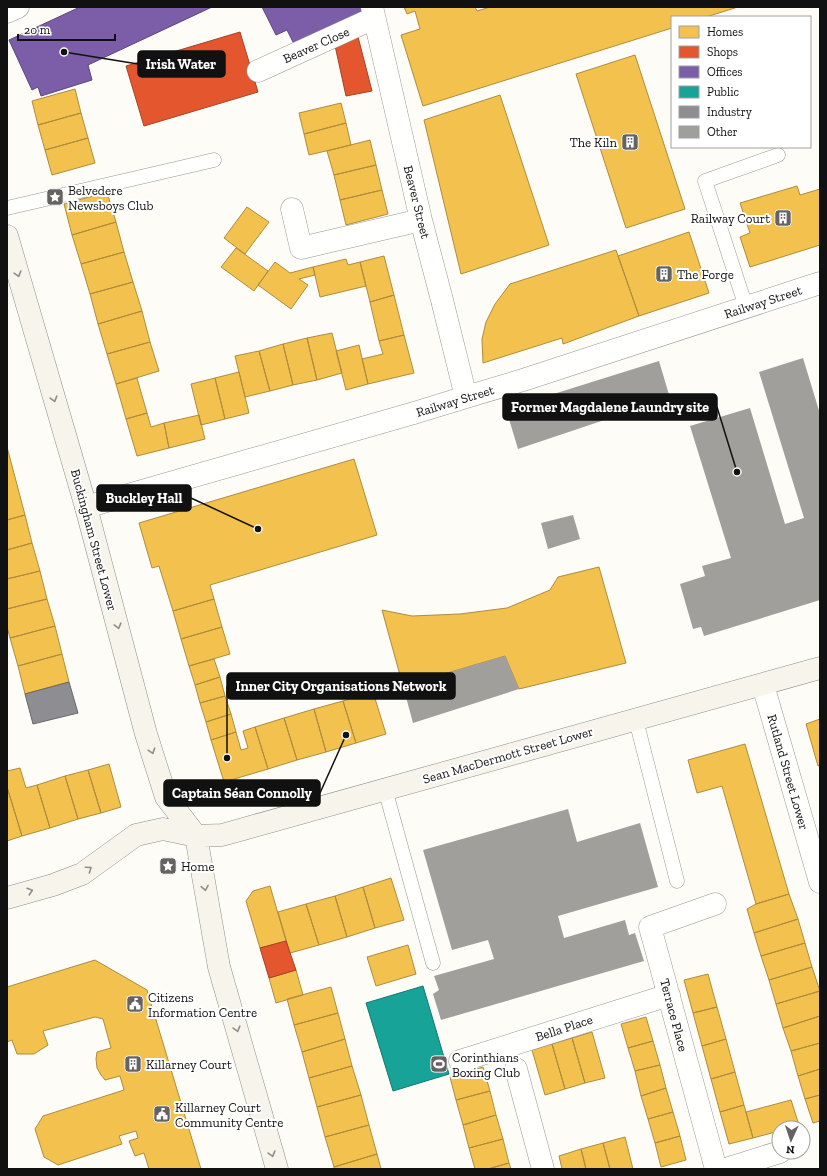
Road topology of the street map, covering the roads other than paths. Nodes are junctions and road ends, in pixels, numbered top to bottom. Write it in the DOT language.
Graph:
graph roads {
  1 [pos="18,7"];
  2 [pos="7,12"];
  3 [pos="373,13"];
  4 [pos="258,71"];
  5 [pos="778,155"];
  6 [pos="214,160"];
  7 [pos="7,208"];
  8 [pos="292,209"];
  9 [pos="421,220"];
  10 [pos="7,236"];
  11 [pos="820,283"];
  12 [pos="746,307"];
  13 [pos="466,396"];
  14 [pos="86,507"];
  15 [pos="820,668"];
  16 [pos="763,685"];
  17 [pos="636,720"];
  18 [pos="385,789"];
  19 [pos="196,836"];
  20 [pos="677,881"];
  21 [pos="820,882"];
  22 [pos="7,898"];
  23 [pos="715,904"];
  24 [pos="432,963"];
  25 [pos="669,995"];
  26 [pos="460,1061"];
  27 [pos="516,1069"];
  28 [pos="771,1155"];
  29 [pos="277,1169"];
  30 [pos="543,1169"];
  31 [pos="716,1169"];
  32 [pos="726,1169"];
  1 -- 2 [label="street"];
  3 -- 4 [label="street, Beaver Close"];
  3 -- 9 [label="street, Beaver Street"];
  5 -- 12 [label="lane"];
  6 -- 7 [label="lane"];
  8 -- 9 [label="street"];
  9 -- 13 [label="street, Beaver Street"];
  10 -- 14 [label="street, Buckingham Street Lower, one-way"];
  11 -- 12 [label="street, Railway Street"];
  12 -- 13 [label="street, Railway Street"];
  13 -- 14 [label="street, Railway Street"];
  14 -- 19 [label="street, Buckingham Street Lower, one-way"];
  15 -- 16 [label="street, Sean MacDermott Street Lower"];
  16 -- 17 [label="street, Sean MacDermott Street Lower"];
  16 -- 21 [label="street, Rutland Street Lower"];
  17 -- 18 [label="street, Sean MacDermott Street Lower"];
  17 -- 20 [label="lane"];
  18 -- 19 [label="street, Sean MacDermott Street Lower"];
  18 -- 24 [label="lane"];
  22 -- 19 [label="street, Sean MacDermott Street Lower, one-way"];
  19 -- 29 [label="street, one-way"];
  23 -- 25 [label="street, Terrace Place"];
  25 -- 26 [label="street, Bella Place"];
  25 -- 31 [label="street, Terrace Place"];
  27 -- 30 [label="street"];
  28 -- 32 [label="street"];
}
